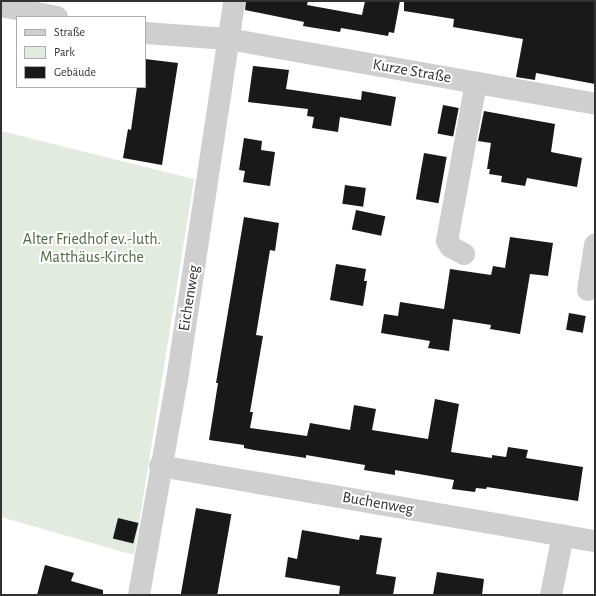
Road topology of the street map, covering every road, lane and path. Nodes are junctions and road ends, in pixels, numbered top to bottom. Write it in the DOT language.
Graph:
graph roads {
  1 [pos="234,1"];
  2 [pos="1,6"];
  3 [pos="52,16"];
  4 [pos="146,33"];
  5 [pos="228,39"];
  6 [pos="476,83"];
  7 [pos="595,104"];
  8 [pos="595,245"];
  9 [pos="464,254"];
  10 [pos="588,290"];
  11 [pos="160,466"];
  12 [pos="562,535"];
  13 [pos="595,541"];
  14 [pos="139,595"];
  15 [pos="552,595"];
  1 -- 5 [label="street, Eichenweg"];
  2 -- 3 [label="street"];
  4 -- 5 [label="street, Kurze Straße"];
  5 -- 6 [label="street, Kurze Straße"];
  5 -- 11 [label="street, Eichenweg"];
  6 -- 7 [label="street, Kurze Straße"];
  6 -- 9 [label="street"];
  8 -- 10 [label="street"];
  11 -- 12 [label="street, Buchenweg"];
  11 -- 14 [label="street, Eichenweg"];
  12 -- 13 [label="street, Buchenweg"];
  12 -- 15 [label="street"];
}
